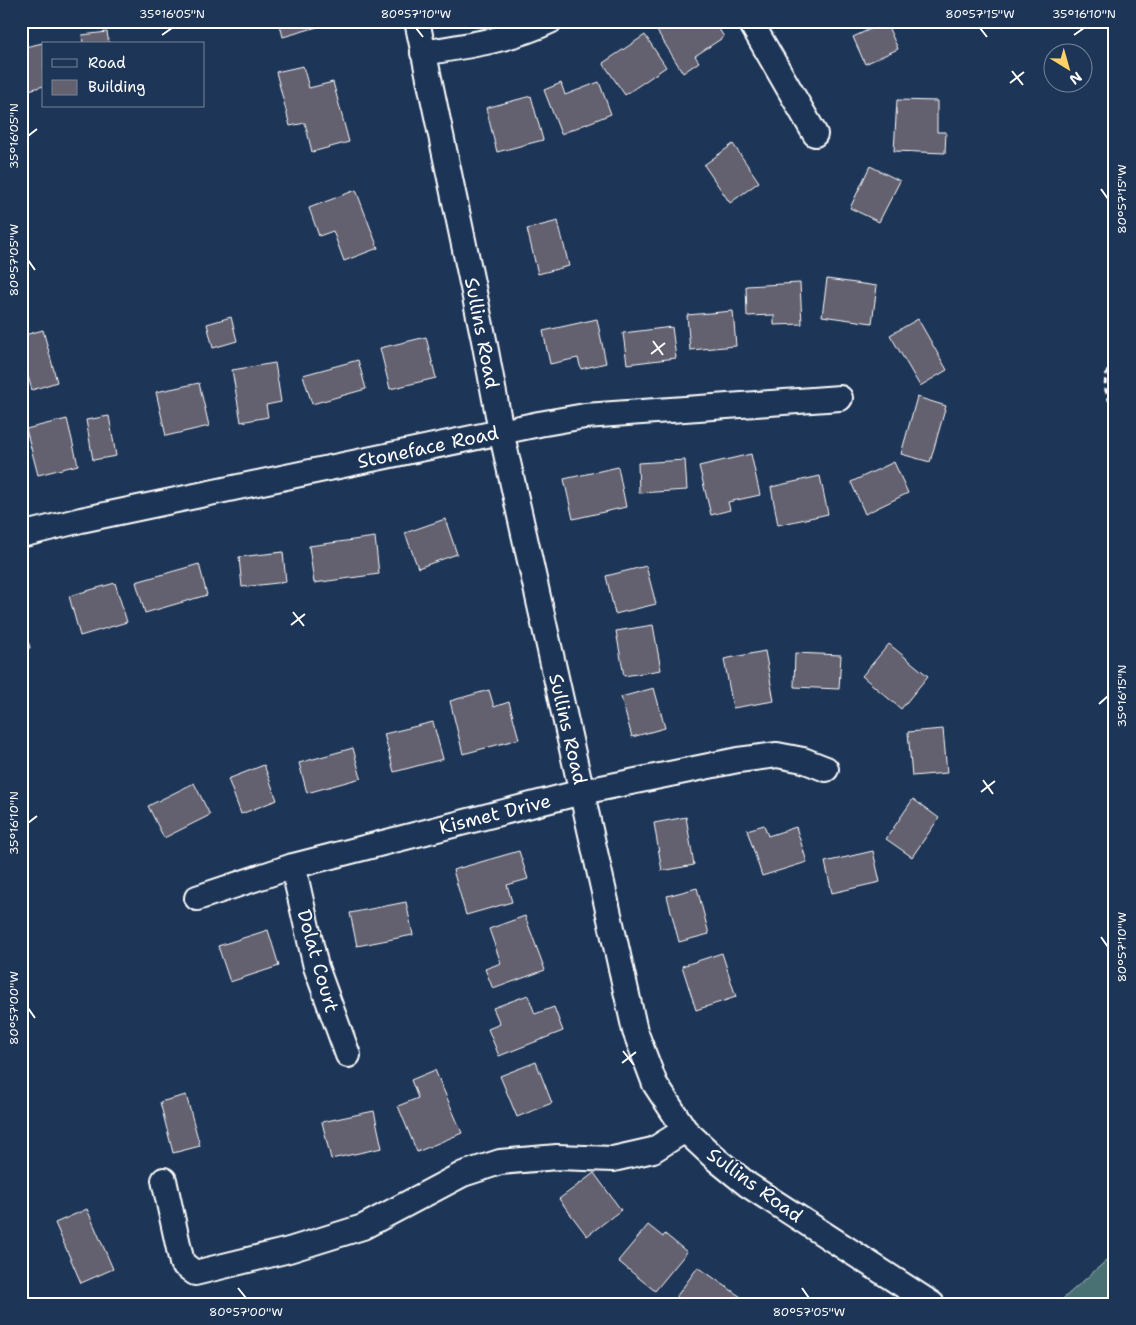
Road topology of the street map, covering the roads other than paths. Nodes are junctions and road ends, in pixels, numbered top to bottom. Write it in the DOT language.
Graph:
graph roads {
  1 [pos="417,21"];
  2 [pos="550,21"];
  3 [pos="750,21"];
  4 [pos="423,53"];
  5 [pos="814,134"];
  6 [pos="840,398"];
  7 [pos="501,431"];
  8 [pos="21,535"];
  9 [pos="826,770"];
  10 [pos="582,792"];
  11 [pos="293,866"];
  12 [pos="197,898"];
  13 [pos="348,1055"];
  14 [pos="685,1130"];
  15 [pos="164,1180"];
  16 [pos="932,1304"];
  1 -- 4 [label="street, Sullins Road"];
  2 -- 4 [label="street"];
  3 -- 5 [label="street"];
  4 -- 7 [label="street, Sullins Road"];
  6 -- 7 [label="street, Stoneface Road"];
  7 -- 8 [label="street, Stoneface Road"];
  7 -- 10 [label="street, Sullins Road"];
  9 -- 10 [label="street, Kismet Drive"];
  10 -- 11 [label="street, Kismet Drive"];
  10 -- 14 [label="street, Sullins Road"];
  11 -- 12 [label="street, Kismet Drive"];
  11 -- 13 [label="street, Dolat Court"];
  14 -- 15 [label="street"];
  14 -- 16 [label="street, Sullins Road"];
}
